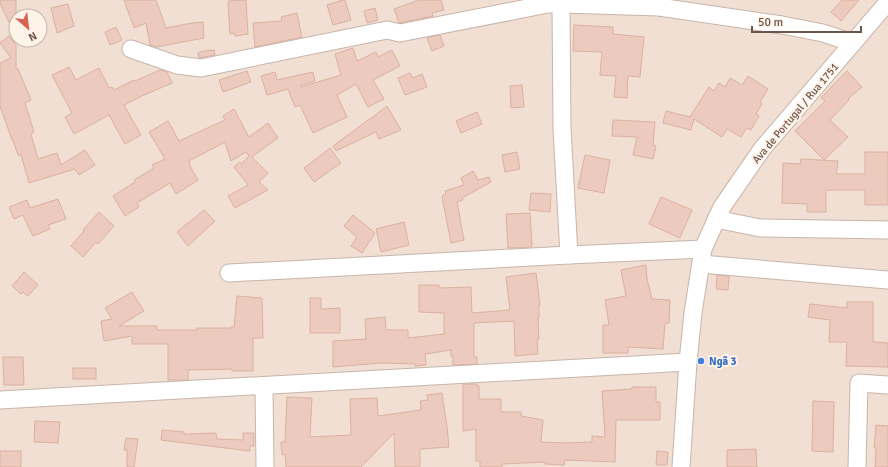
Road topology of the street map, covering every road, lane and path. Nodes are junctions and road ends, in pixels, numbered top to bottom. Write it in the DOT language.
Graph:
graph roads {
  1 [pos="888,2"];
  2 [pos="640,3"];
  3 [pos="561,4"];
  4 [pos="853,43"];
  5 [pos="131,49"];
  6 [pos="716,219"];
  7 [pos="888,230"];
  8 [pos="569,255"];
  9 [pos="702,256"];
  10 [pos="229,273"];
  11 [pos="888,280"];
  12 [pos="688,362"];
  13 [pos="888,385"];
  14 [pos="264,386"];
  15 [pos="0,400"];
  16 [pos="265,467"];
  17 [pos="681,467"];
  18 [pos="857,467"];
  1 -- 4 [label="street, Ava de Portugal / Rua 1751"];
  2 -- 3 [label="street"];
  2 -- 4 [label="street"];
  3 -- 5 [label="street"];
  3 -- 8 [label="street"];
  4 -- 6 [label="street, Ava de Portugal / Rua 1751"];
  6 -- 7 [label="street"];
  6 -- 9 [label="street, Ava de Portugal / Rua 1751"];
  8 -- 9 [label="street"];
  8 -- 10 [label="street"];
  9 -- 11 [label="street"];
  9 -- 12 [label="street, Ava de Portugal / Rua 1751"];
  12 -- 14 [label="street"];
  12 -- 17 [label="street, Ava de Portugal / Rua 1751"];
  13 -- 18 [label="street"];
  14 -- 15 [label="street"];
  14 -- 16 [label="street"];
}
